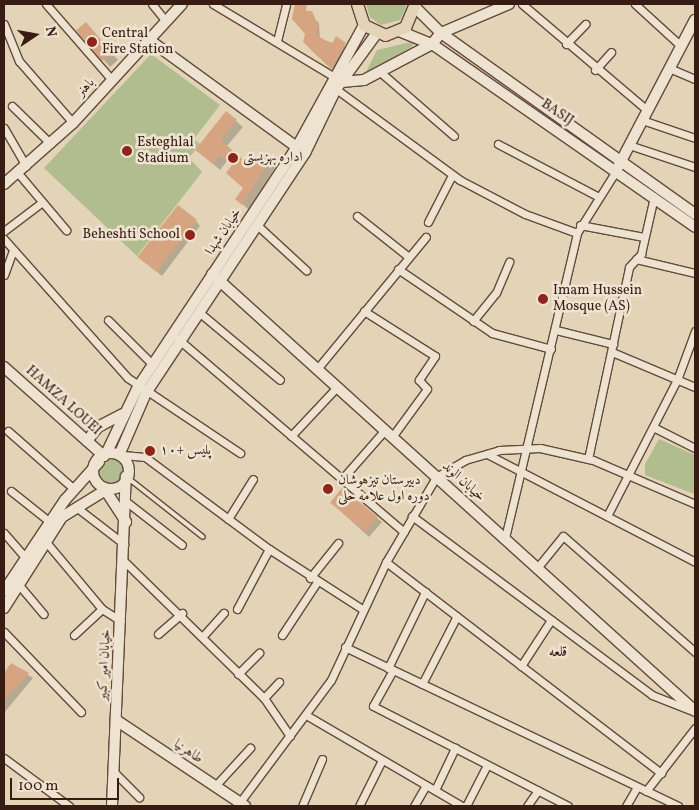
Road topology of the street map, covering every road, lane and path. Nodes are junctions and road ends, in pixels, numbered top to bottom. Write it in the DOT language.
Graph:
graph roads {
  1 [pos="46,4"];
  2 [pos="152,4"];
  3 [pos="182,4"];
  4 [pos="214,4"];
  5 [pos="286,4"];
  6 [pos="357,4"];
  7 [pos="509,4"];
  8 [pos="522,4"];
  9 [pos="634,4"];
  10 [pos="415,5"];
  11 [pos="695,20"];
  12 [pos="166,21"];
  13 [pos="4,24"];
  14 [pos="585,24"];
  15 [pos="364,25"];
  16 [pos="399,31"];
  17 [pos="377,33"];
  18 [pos="441,33"];
  19 [pos="148,39"];
  20 [pos="277,41"];
  21 [pos="432,44"];
  22 [pos="566,44"];
  23 [pos="681,46"];
  24 [pos="611,52"];
  25 [pos="669,68"];
  26 [pos="596,70"];
  27 [pos="379,71"];
  28 [pos="333,76"];
  29 [pos="695,79"];
  30 [pos="112,80"];
  31 [pos="339,86"];
  32 [pos="12,106"];
  33 [pos="647,110"];
  34 [pos="642,120"];
  35 [pos="73,123"];
  36 [pos="4,128"];
  37 [pos="454,136"];
  38 [pos="695,138"];
  39 [pos="51,144"];
  40 [pos="498,144"];
  41 [pos="629,146"];
  42 [pos="301,150"];
  43 [pos="26,166"];
  44 [pos="619,166"];
  45 [pos="695,167"];
  46 [pos="18,173"];
  47 [pos="452,175"];
  48 [pos="4,184"];
  49 [pos="599,197"];
  50 [pos="654,197"];
  51 [pos="41,203"];
  52 [pos="695,214"];
  53 [pos="357,216"];
  54 [pos="428,222"];
  55 [pos="257,225"];
  56 [pos="580,225"];
  57 [pos="695,227"];
  58 [pos="66,230"];
  59 [pos="4,231"];
  60 [pos="578,233"];
  61 [pos="426,237"];
  62 [pos="644,237"];
  63 [pos="4,239"];
  64 [pos="13,250"];
  65 [pos="409,256"];
  66 [pos="636,260"];
  67 [pos="509,262"];
  68 [pos="398,269"];
  69 [pos="306,270"];
  70 [pos="695,273"];
  71 [pos="212,274"];
  72 [pos="4,276"];
  73 [pos="220,282"];
  74 [pos="364,311"];
  75 [pos="200,313"];
  76 [pos="108,320"];
  77 [pos="473,321"];
  78 [pos="556,330"];
  79 [pos="695,331"];
  80 [pos="172,334"];
  81 [pos="181,341"];
  82 [pos="613,348"];
  83 [pos="551,349"];
  84 [pos="152,364"];
  85 [pos="4,366"];
  86 [pos="317,369"];
  87 [pos="280,380"];
  88 [pos="677,380"];
  89 [pos="337,387"];
  90 [pos="695,387"];
  91 [pos="142,390"];
  92 [pos="122,414"];
  93 [pos="653,427"];
  94 [pos="8,431"];
  95 [pos="388,434"];
  96 [pos="291,436"];
  97 [pos="87,441"];
  98 [pos="525,448"];
  99 [pos="695,448"];
  100 [pos="240,453"];
  101 [pos="121,454"];
  102 [pos="487,454"];
  103 [pos="103,457"];
  104 [pos="588,459"];
  105 [pos="520,471"];
  106 [pos="628,475"];
  107 [pos="126,476"];
  108 [pos="436,477"];
  109 [pos="253,479"];
  110 [pos="341,480"];
  111 [pos="74,489"];
  112 [pos="11,491"];
  113 [pos="105,491"];
  114 [pos="128,502"];
  115 [pos="695,504"];
  116 [pos="76,507"];
  117 [pos="412,516"];
  118 [pos="607,516"];
  119 [pos="228,519"];
  120 [pos="50,522"];
  121 [pos="127,526"];
  122 [pos="404,532"];
  123 [pos="4,533"];
  124 [pos="203,537"];
  125 [pos="505,538"];
  126 [pos="46,542"];
  127 [pos="338,543"];
  128 [pos="182,544"];
  129 [pos="126,546"];
  130 [pos="269,549"];
  131 [pos="26,558"];
  132 [pos="125,562"];
  133 [pos="386,562"];
  134 [pos="695,562"];
  135 [pos="537,568"];
  136 [pos="313,580"];
  137 [pos="19,585"];
  138 [pos="4,591"];
  139 [pos="425,592"];
  140 [pos="4,608"];
  141 [pos="102,609"];
  142 [pos="237,609"];
  143 [pos="362,610"];
  144 [pos="182,613"];
  145 [pos="224,613"];
  146 [pos="43,614"];
  147 [pos="457,616"];
  148 [pos="551,620"];
  149 [pos="121,621"];
  150 [pos="4,632"];
  151 [pos="158,634"];
  152 [pos="74,635"];
  153 [pos="203,636"];
  154 [pos="282,636"];
  155 [pos="345,647"];
  156 [pos="695,652"];
  157 [pos="259,653"];
  158 [pos="521,666"];
  159 [pos="391,669"];
  160 [pos="238,674"];
  161 [pos="279,682"];
  162 [pos="422,684"];
  163 [pos="264,698"];
  164 [pos="81,712"];
  165 [pos="695,712"];
  166 [pos="306,715"];
  167 [pos="116,720"];
  168 [pos="695,728"];
  169 [pos="290,736"];
  170 [pos="250,748"];
  171 [pos="455,748"];
  172 [pos="4,758"];
  173 [pos="322,759"];
  174 [pos="382,760"];
  175 [pos="487,764"];
  176 [pos="113,771"];
  177 [pos="661,773"];
  178 [pos="426,785"];
  179 [pos="216,786"];
  180 [pos="637,787"];
  181 [pos="435,790"];
  182 [pos="538,790"];
  183 [pos="646,791"];
  184 [pos="139,797"];
  185 [pos="64,805"];
  186 [pos="240,805"];
  187 [pos="112,806"];
  188 [pos="302,806"];
  189 [pos="359,806"];
  190 [pos="414,806"];
  191 [pos="462,806"];
  192 [pos="466,806"];
  193 [pos="527,806"];
  194 [pos="568,806"];
  195 [pos="626,806"];
  196 [pos="678,806"];
  1 -- 30 [label="street"];
  2 -- 12 [label="street"];
  3 -- 12 [label="main road, باهنر"];
  4 -- 20 [label="street"];
  5 -- 20 [label="street"];
  6 -- 15 [label="main road"];
  7 -- 18 [label="main road"];
  8 -- 22 [label="street"];
  9 -- 23 [label="street"];
  10 -- 16 [label="main road"];
  10 -- 18 [label="main road, BASIJ"];
  11 -- 23 [label="main road"];
  12 -- 19 [label="main road, باهنر"];
  13 -- 35 [label="street"];
  14 -- 22 [label="street"];
  15 -- 17 [label="main road"];
  15 -- 28 [label="main road, خیابان شهدا"];
  16 -- 17 [label="main road"];
  16 -- 21 [label="main road, BASIJ"];
  17 -- 31 [label="main road, خیابان شهدا"];
  18 -- 21 [label="main road"];
  18 -- 44 [label="main road, BASIJ"];
  19 -- 30 [label="main road, باهنر"];
  19 -- 42 [label="main road"];
  20 -- 28 [label="street"];
  21 -- 27 [label="main road"];
  21 -- 44 [label="main road, BASIJ"];
  22 -- 26 [label="street"];
  23 -- 25 [label="main road"];
  24 -- 26 [label="street"];
  25 -- 29 [label="street"];
  25 -- 33 [label="main road"];
  26 -- 33 [label="street"];
  27 -- 31 [label="main road"];
  27 -- 37 [label="street"];
  28 -- 31 [label="street"];
  28 -- 42 [label="main road, خیابان شهدا"];
  30 -- 35 [label="main road, باهنر"];
  31 -- 42 [label="main road, خیابان شهدا"];
  31 -- 47 [label="street"];
  32 -- 39 [label="street"];
  33 -- 34 [label="main road"];
  34 -- 38 [label="street"];
  34 -- 41 [label="main road"];
  35 -- 39 [label="main road, باهنر"];
  36 -- 43 [label="street"];
  39 -- 43 [label="main road, باهنر"];
  40 -- 49 [label="street"];
  41 -- 44 [label="main road"];
  41 -- 45 [label="street"];
  42 -- 55 [label="main road, خیابان شهدا"];
  42 -- 71 [label="main road, خیابان شهدا"];
  43 -- 46 [label="main road, باهنر"];
  44 -- 49 [label="street"];
  44 -- 50 [label="main road, BASIJ"];
  44 -- 52 [label="main road, BASIJ"];
  46 -- 48 [label="main road, باهنر"];
  46 -- 51 [label="street"];
  47 -- 54 [label="street"];
  47 -- 60 [label="street"];
  49 -- 56 [label="street"];
  50 -- 57 [label="main road, BASIJ"];
  50 -- 62 [label="street"];
  51 -- 58 [label="street"];
  51 -- 59 [label="street"];
  53 -- 65 [label="street"];
  55 -- 69 [label="street"];
  55 -- 73 [label="main road, خیابان شهدا"];
  56 -- 60 [label="street"];
  56 -- 62 [label="street"];
  60 -- 78 [label="street"];
  61 -- 65 [label="street"];
  62 -- 66 [label="street"];
  63 -- 64 [label="street"];
  64 -- 72 [label="street"];
  64 -- 91 [label="street"];
  65 -- 68 [label="street"];
  66 -- 70 [label="street"];
  66 -- 82 [label="street"];
  67 -- 77 [label="street"];
  68 -- 74 [label="street"];
  68 -- 77 [label="street"];
  71 -- 73 [label="main road, خیابان الوند"];
  71 -- 80 [label="main road, خیابان شهدا"];
  73 -- 75 [label="main road, خیابان شهدا"];
  73 -- 86 [label="main road, خیابان الوند"];
  74 -- 86 [label="street"];
  74 -- 95 [label="street"];
  75 -- 81 [label="main road, خیابان شهدا"];
  75 -- 87 [label="street"];
  76 -- 84 [label="street"];
  77 -- 83 [label="street"];
  78 -- 82 [label="street"];
  78 -- 83 [label="street"];
  79 -- 88 [label="street"];
  80 -- 81 [label="street"];
  80 -- 84 [label="main road, خیابان شهدا"];
  81 -- 91 [label="main road, خیابان شهدا"];
  81 -- 96 [label="street"];
  82 -- 88 [label="street"];
  82 -- 104 [label="street"];
  83 -- 98 [label="street"];
  84 -- 91 [label="main road, خیابان شهدا"];
  85 -- 97 [label="main road, HAMZA LOUEI"];
  86 -- 89 [label="main road, خیابان الوند"];
  88 -- 90 [label="street"];
  88 -- 93 [label="street"];
  89 -- 95 [label="main road, خیابان الوند"];
  89 -- 96 [label="street"];
  91 -- 92 [label="main road, خیابان شهدا"];
  91 -- 100 [label="street"];
  91 -- 101 [label="main road, خیابان شهدا"];
  92 -- 97 [label="main road"];
  92 -- 103 [label="main road, خیابان شهدا"];
  93 -- 99 [label="street"];
  93 -- 106 [label="street"];
  94 -- 111 [label="street"];
  95 -- 108 [label="main road, خیابان الوند"];
  95 -- 110 [label="street"];
  96 -- 110 [label="street"];
  97 -- 103 [label="main road, HAMZA LOUEI"];
  98 -- 102 [label="street"];
  98 -- 104 [label="street"];
  98 -- 105 [label="street"];
  101 -- 103 [label="main road"];
  101 -- 107 [label="main road"];
  101 -- 119 [label="street"];
  102 -- 105 [label="street"];
  102 -- 108 [label="street"];
  103 -- 111 [label="main road, خیابان شهدا"];
  103 -- 113 [label="main road"];
  104 -- 106 [label="street"];
  105 -- 118 [label="street"];
  105 -- 125 [label="street"];
  106 -- 115 [label="street"];
  106 -- 118 [label="street"];
  107 -- 113 [label="main road"];
  107 -- 114 [label="main road, خیابان امیر کبیر"];
  107 -- 124 [label="lane"];
  108 -- 117 [label="street"];
  108 -- 125 [label="main road, خیابان الوند"];
  109 -- 119 [label="street"];
  110 -- 122 [label="street"];
  111 -- 120 [label="main road, خیابان شهدا"];
  112 -- 120 [label="street"];
  113 -- 116 [label="main road"];
  113 -- 121 [label="main road"];
  114 -- 121 [label="main road, خیابان امیر کبیر"];
  114 -- 128 [label="street"];
  116 -- 126 [label="main road"];
  116 -- 129 [label="street"];
  117 -- 122 [label="street"];
  117 -- 148 [label="street"];
  118 -- 134 [label="street"];
  119 -- 130 [label="street"];
  120 -- 131 [label="main road, خیابان شهدا"];
  121 -- 129 [label="main road, خیابان امیر کبیر"];
  122 -- 133 [label="street"];
  123 -- 131 [label="street"];
  125 -- 135 [label="main road, خیابان الوند"];
  126 -- 137 [label="main road"];
  126 -- 141 [label="street"];
  127 -- 136 [label="street"];
  129 -- 132 [label="main road, خیابان امیر کبیر"];
  130 -- 136 [label="street"];
  130 -- 142 [label="street"];
  131 -- 138 [label="main road, خیابان شهدا"];
  132 -- 144 [label="street"];
  132 -- 149 [label="main road, خیابان امیر کبیر"];
  133 -- 139 [label="street"];
  133 -- 143 [label="street"];
  135 -- 156 [label="street"];
  135 -- 165 [label="main road, خیابان الوند"];
  136 -- 143 [label="street"];
  136 -- 154 [label="street"];
  137 -- 140 [label="main road"];
  137 -- 146 [label="street"];
  139 -- 147 [label="street"];
  139 -- 159 [label="street"];
  141 -- 149 [label="street"];
  141 -- 152 [label="street"];
  143 -- 155 [label="street"];
  144 -- 151 [label="street"];
  144 -- 153 [label="street"];
  145 -- 153 [label="street"];
  147 -- 158 [label="street"];
  147 -- 162 [label="street"];
  148 -- 158 [label="street"];
  148 -- 165 [label="street"];
  149 -- 167 [label="main road, خیابان امیر کبیر"];
  150 -- 164 [label="street"];
  153 -- 160 [label="street"];
  155 -- 159 [label="street"];
  155 -- 166 [label="street"];
  157 -- 160 [label="street"];
  158 -- 177 [label="street"];
  159 -- 162 [label="street"];
  159 -- 171 [label="street"];
  160 -- 163 [label="street"];
  161 -- 163 [label="street"];
  162 -- 180 [label="street"];
  163 -- 169 [label="street"];
  166 -- 169 [label="street"];
  166 -- 174 [label="street"];
  167 -- 176 [label="main road, خیابان امیر کبیر"];
  167 -- 179 [label="main road, طاهرنیا"];
  168 -- 177 [label="street"];
  169 -- 186 [label="street"];
  170 -- 179 [label="street"];
  171 -- 175 [label="street"];
  171 -- 181 [label="street"];
  172 -- 185 [label="street"];
  173 -- 188 [label="street"];
  174 -- 178 [label="street"];
  174 -- 189 [label="street"];
  175 -- 182 [label="street"];
  175 -- 192 [label="street"];
  176 -- 184 [label="street"];
  176 -- 187 [label="main road, خیابان امیر کبیر"];
  177 -- 183 [label="street"];
  178 -- 181 [label="street"];
  178 -- 190 [label="street"];
  179 -- 186 [label="main road, طاهرنیا"];
  180 -- 183 [label="street"];
  180 -- 195 [label="street"];
  181 -- 191 [label="street"];
  182 -- 193 [label="street"];
  182 -- 194 [label="street"];
  183 -- 196 [label="street"];
}
